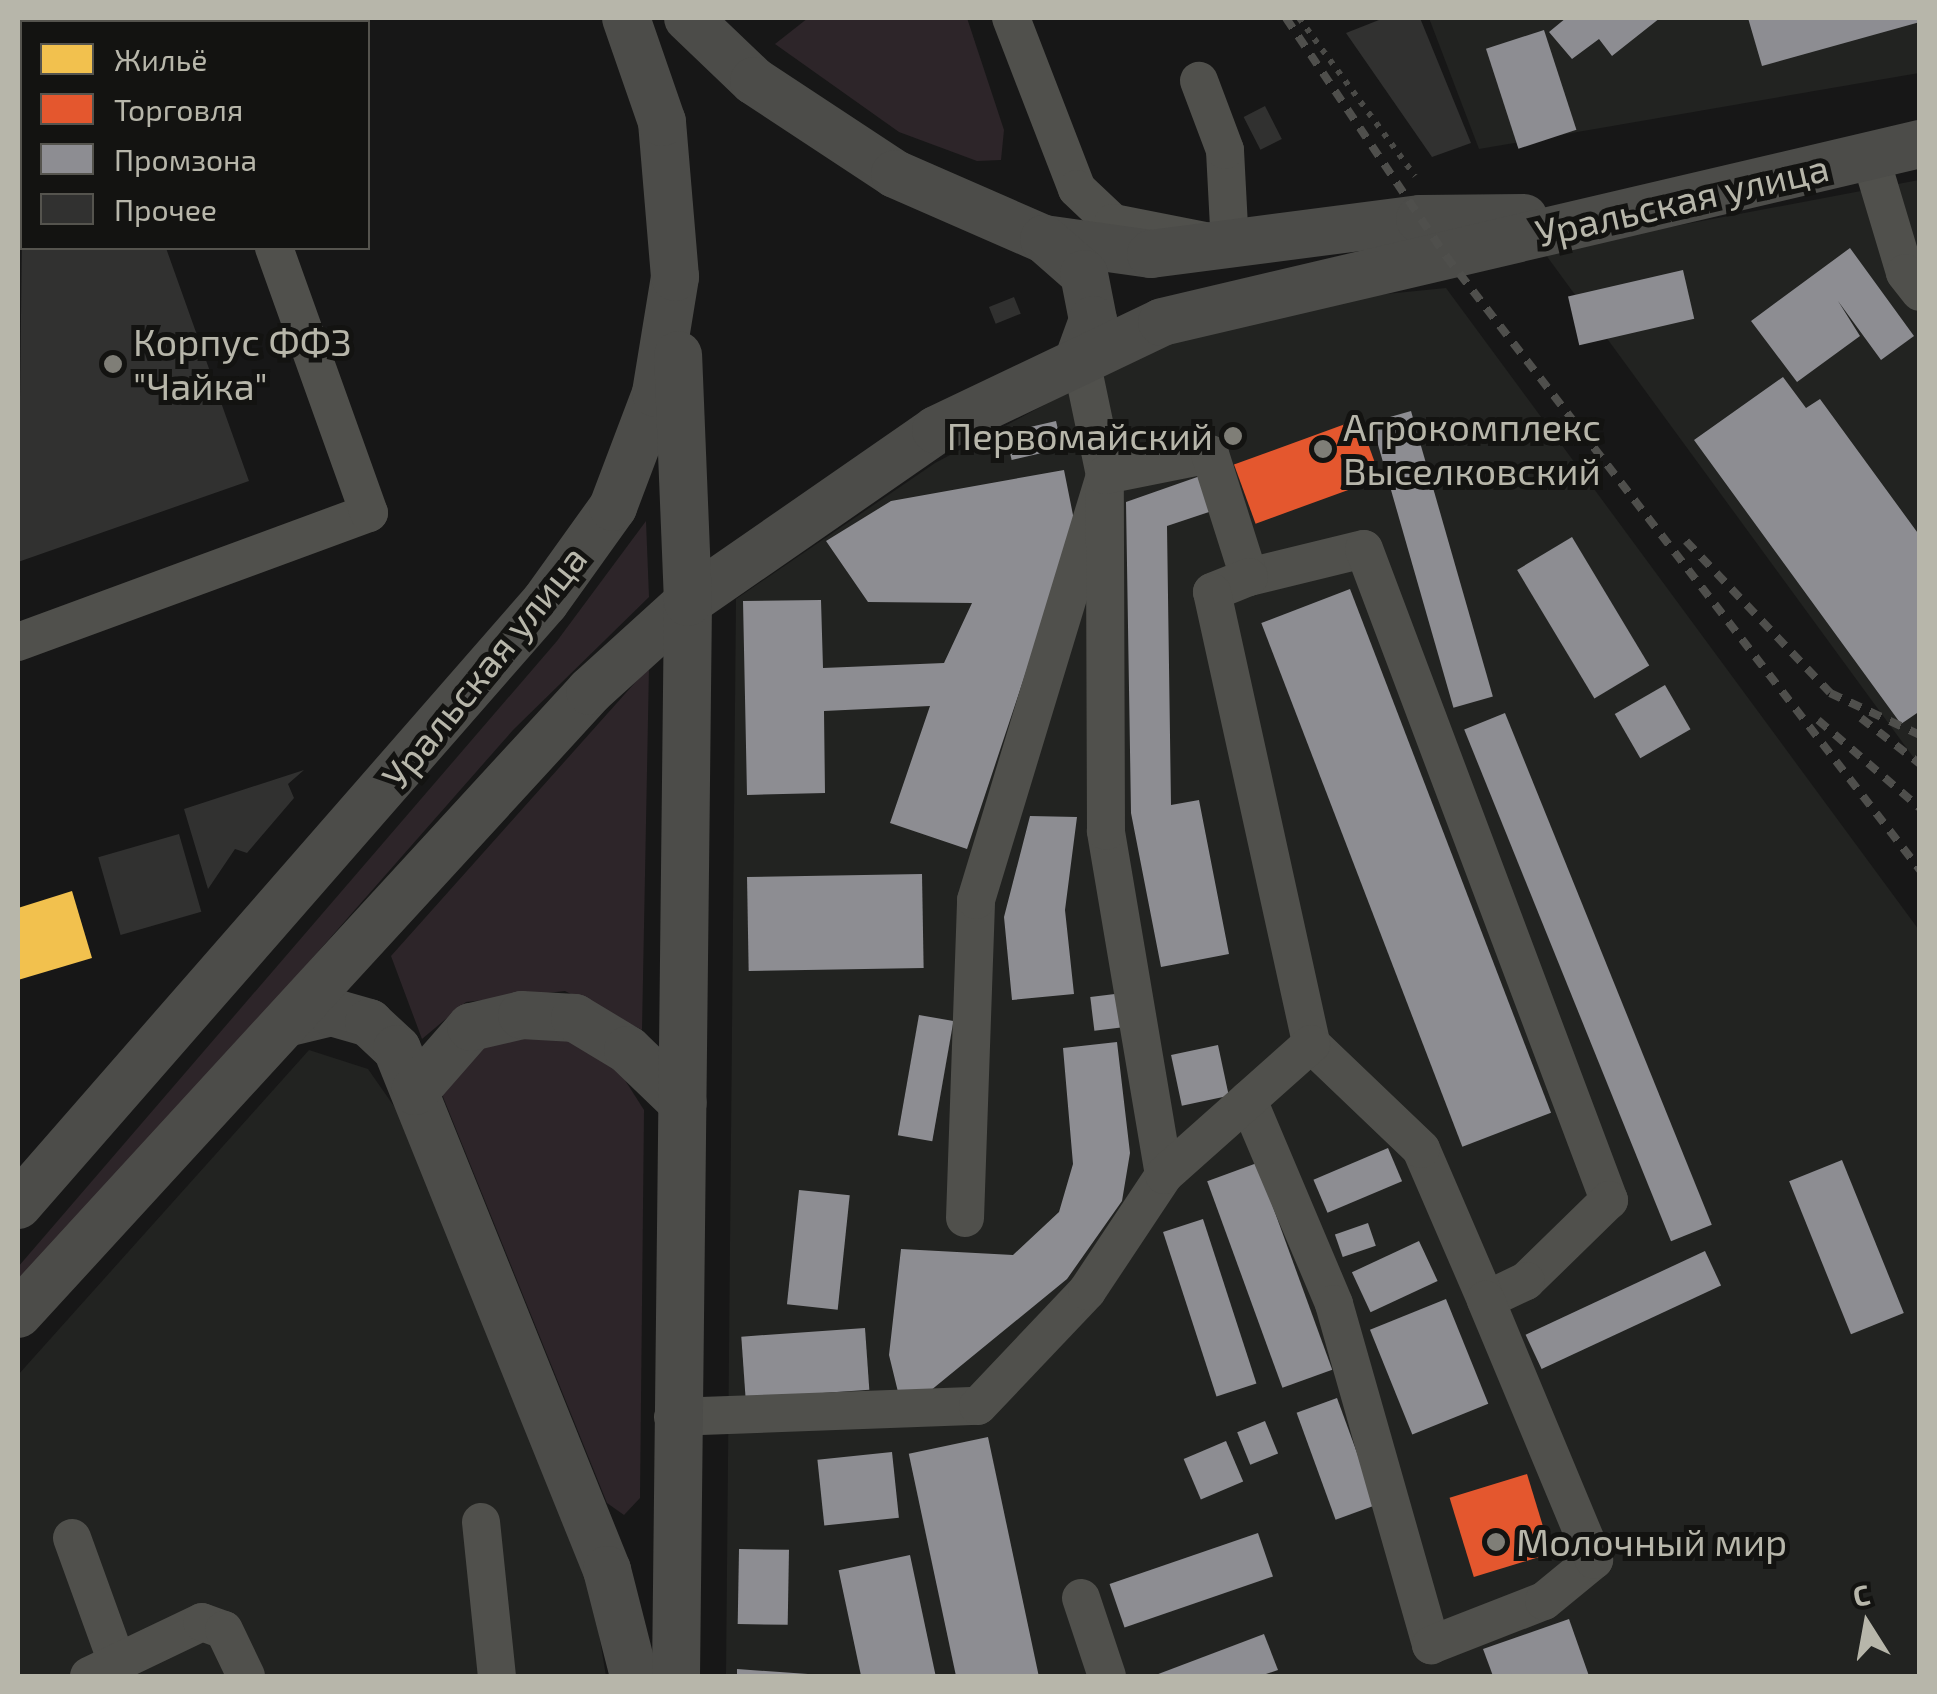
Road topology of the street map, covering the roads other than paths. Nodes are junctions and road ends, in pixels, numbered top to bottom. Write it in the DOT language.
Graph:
graph roads {
  1 [pos="626,18"];
  2 [pos="688,18"];
  3 [pos="1011,18"];
  4 [pos="1198,82"];
  5 [pos="1920,131"];
  6 [pos="1920,144"];
  7 [pos="1869,149"];
  8 [pos="1446,236"];
  9 [pos="1044,238"];
  10 [pos="1230,246"];
  11 [pos="275,250"];
  12 [pos="675,276"];
  13 [pos="1920,292"];
  14 [pos="1080,355"];
  15 [pos="1105,475"];
  16 [pos="1249,578"];
  17 [pos="688,602"];
  18 [pos="18,642"];
  19 [pos="286,1023"];
  20 [pos="1311,1044"];
  21 [pos="415,1091"];
  22 [pos="1248,1100"];
  23 [pos="683,1103"];
  24 [pos="1164,1175"];
  25 [pos="18,1204"];
  26 [pos="965,1218"];
  27 [pos="1486,1300"];
  28 [pos="18,1314"];
  29 [pos="673,1417"];
  30 [pos="481,1522"];
  31 [pos="72,1538"];
  32 [pos="1082,1598"];
  33 [pos="1438,1661"];
  34 [pos="103,1669"];
  35 [pos="246,1676"];
  36 [pos="497,1676"];
  37 [pos="634,1676"];
  38 [pos="676,1676"];
  39 [pos="1107,1676"];
  1 -- 12 [label="main road, Уральская улица"];
  2 -- 9 [label="main road"];
  3 -- 10 [label="lane"];
  4 -- 10 [label="lane"];
  5 -- 7 [label="main road, Уральская улица"];
  6 -- 7 [label="main road, Уральская улица"];
  7 -- 8 [label="main road, Уральская улица"];
  7 -- 8 [label="main road, Уральская улица"];
  7 -- 13 [label="lane"];
  8 -- 10 [label="main road"];
  8 -- 14 [label="main road"];
  9 -- 10 [label="main road"];
  9 -- 14 [label="main road"];
  11 -- 18 [label="lane"];
  12 -- 17 [label="main road"];
  12 -- 25 [label="main road, Уральская улица"];
  14 -- 15 [label="lane"];
  14 -- 17 [label="main road"];
  15 -- 16 [label="lane"];
  15 -- 24 [label="lane"];
  15 -- 26 [label="lane"];
  16 -- 20 [label="lane"];
  16 -- 27 [label="lane"];
  17 -- 19 [label="main road"];
  17 -- 23 [label="main road"];
  19 -- 21 [label="main road"];
  19 -- 28 [label="main road"];
  20 -- 22 [label="lane"];
  20 -- 27 [label="lane"];
  21 -- 23 [label="main road"];
  21 -- 37 [label="main road"];
  22 -- 24 [label="lane"];
  22 -- 33 [label="lane"];
  23 -- 29 [label="main road"];
  24 -- 29 [label="lane"];
  27 -- 33 [label="lane"];
  29 -- 38 [label="main road"];
  30 -- 36 [label="lane"];
  31 -- 34 [label="lane"];
  32 -- 39 [label="lane"];
  34 -- 35 [label="lane"];
}
